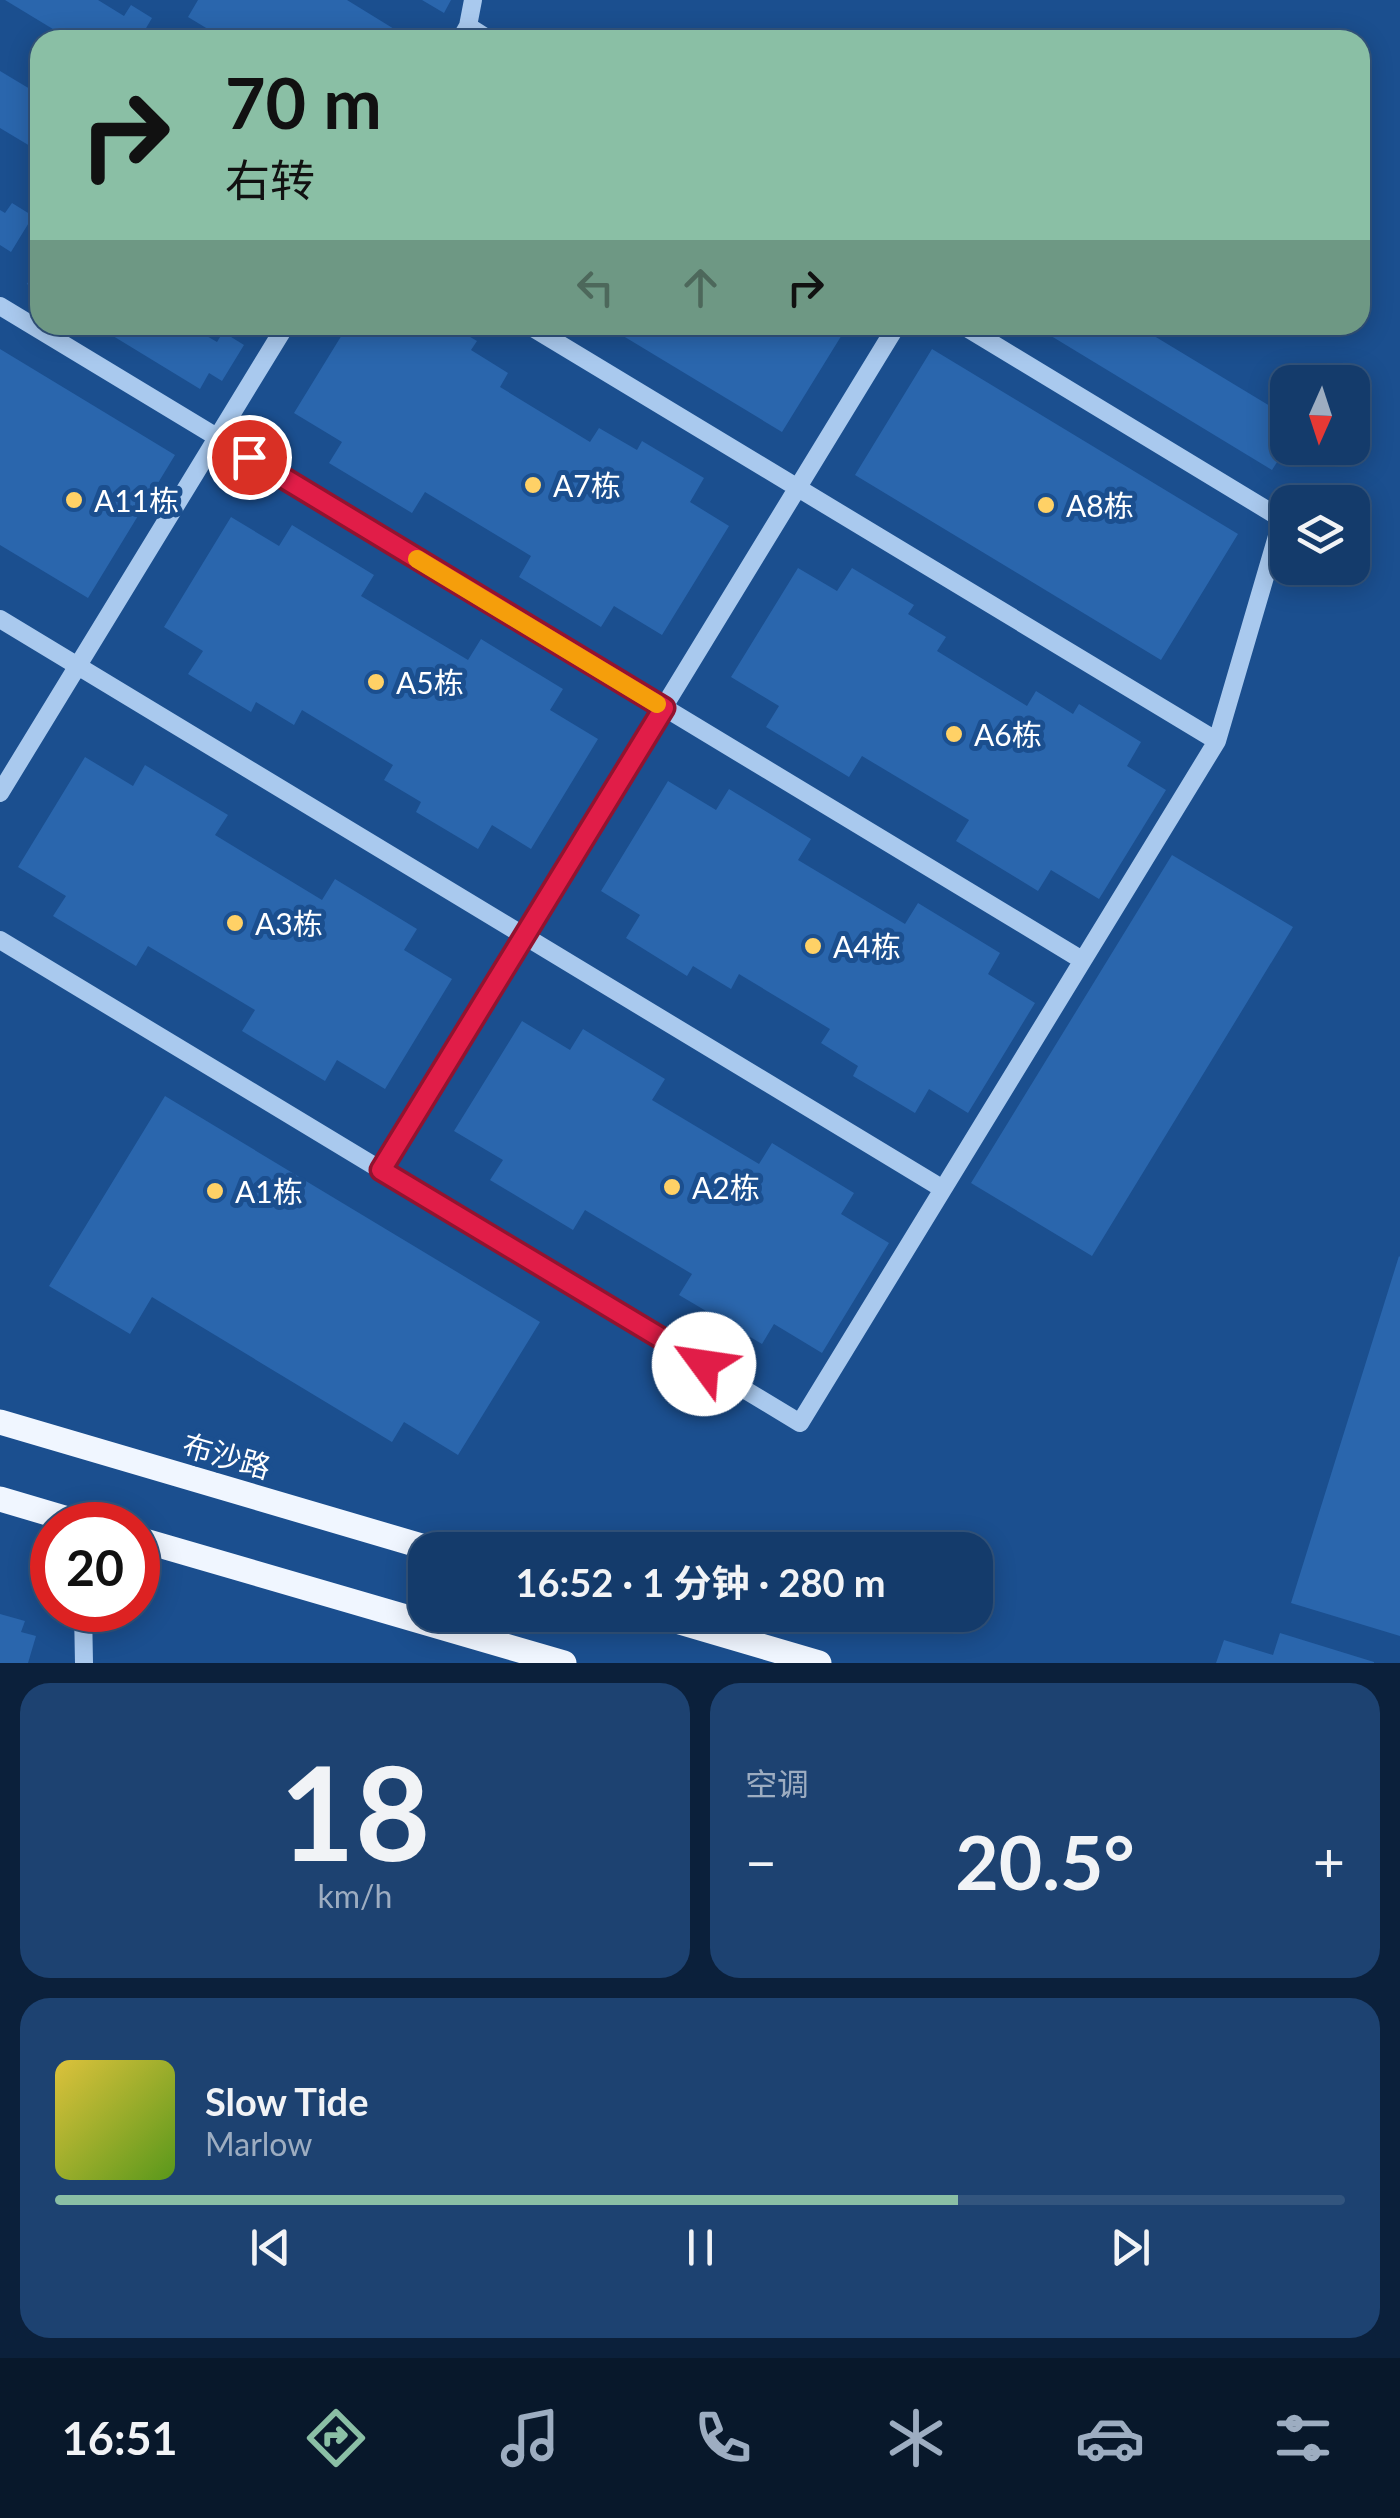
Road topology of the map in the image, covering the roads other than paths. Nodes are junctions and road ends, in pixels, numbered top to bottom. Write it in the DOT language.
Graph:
graph roads {
  1 [pos="473,0"];
  2 [pos="465,30"];
  3 [pos="0,306"];
  4 [pos="30,324"];
  5 [pos="48,335"];
  6 [pos="280,335"];
  7 [pos="545,335"];
  8 [pos="891,335"];
  9 [pos="979,335"];
  10 [pos="217,437"];
  11 [pos="798,488"];
  12 [pos="0,618"];
  13 [pos="78,666"];
  14 [pos="664,708"];
  15 [pos="1217,741"];
  16 [pos="0,793"];
  17 [pos="524,936"];
  18 [pos="0,940"];
  19 [pos="1082,960"];
  20 [pos="381,1170"];
  21 [pos="944,1189"];
  22 [pos="0,1422"];
  23 [pos="0,1499"];
  24 [pos="30,1508"];
  25 [pos="408,1542"];
  26 [pos="160,1545"];
  27 [pos="84,1632"];
  28 [pos="714,1632"];
  29 [pos="84,1663"];
  30 [pos="564,1663"];
  31 [pos="819,1663"];
  1 -- 2 [label="street"];
  3 -- 4 [label="street"];
  5 -- 10 [label="street"];
  6 -- 10 [label="street"];
  7 -- 11 [label="street"];
  8 -- 11 [label="street"];
  9 -- 15 [label="street"];
  10 -- 13 [label="street"];
  10 -- 14 [label="street"];
  11 -- 14 [label="street"];
  11 -- 15 [label="street"];
  12 -- 13 [label="street"];
  13 -- 16 [label="street"];
  13 -- 17 [label="street"];
  14 -- 17 [label="street"];
  14 -- 19 [label="street"];
  15 -- 19 [label="street"];
  17 -- 20 [label="street"];
  17 -- 21 [label="street"];
  18 -- 20 [label="street"];
  19 -- 21 [label="street"];
  20 -- 21 [label="street"];
  22 -- 25 [label="main road, 布沙路"];
  23 -- 24 [label="main road"];
  26 -- 30 [label="main road"];
  27 -- 29 [label="street"];
  28 -- 31 [label="main road"];
}
